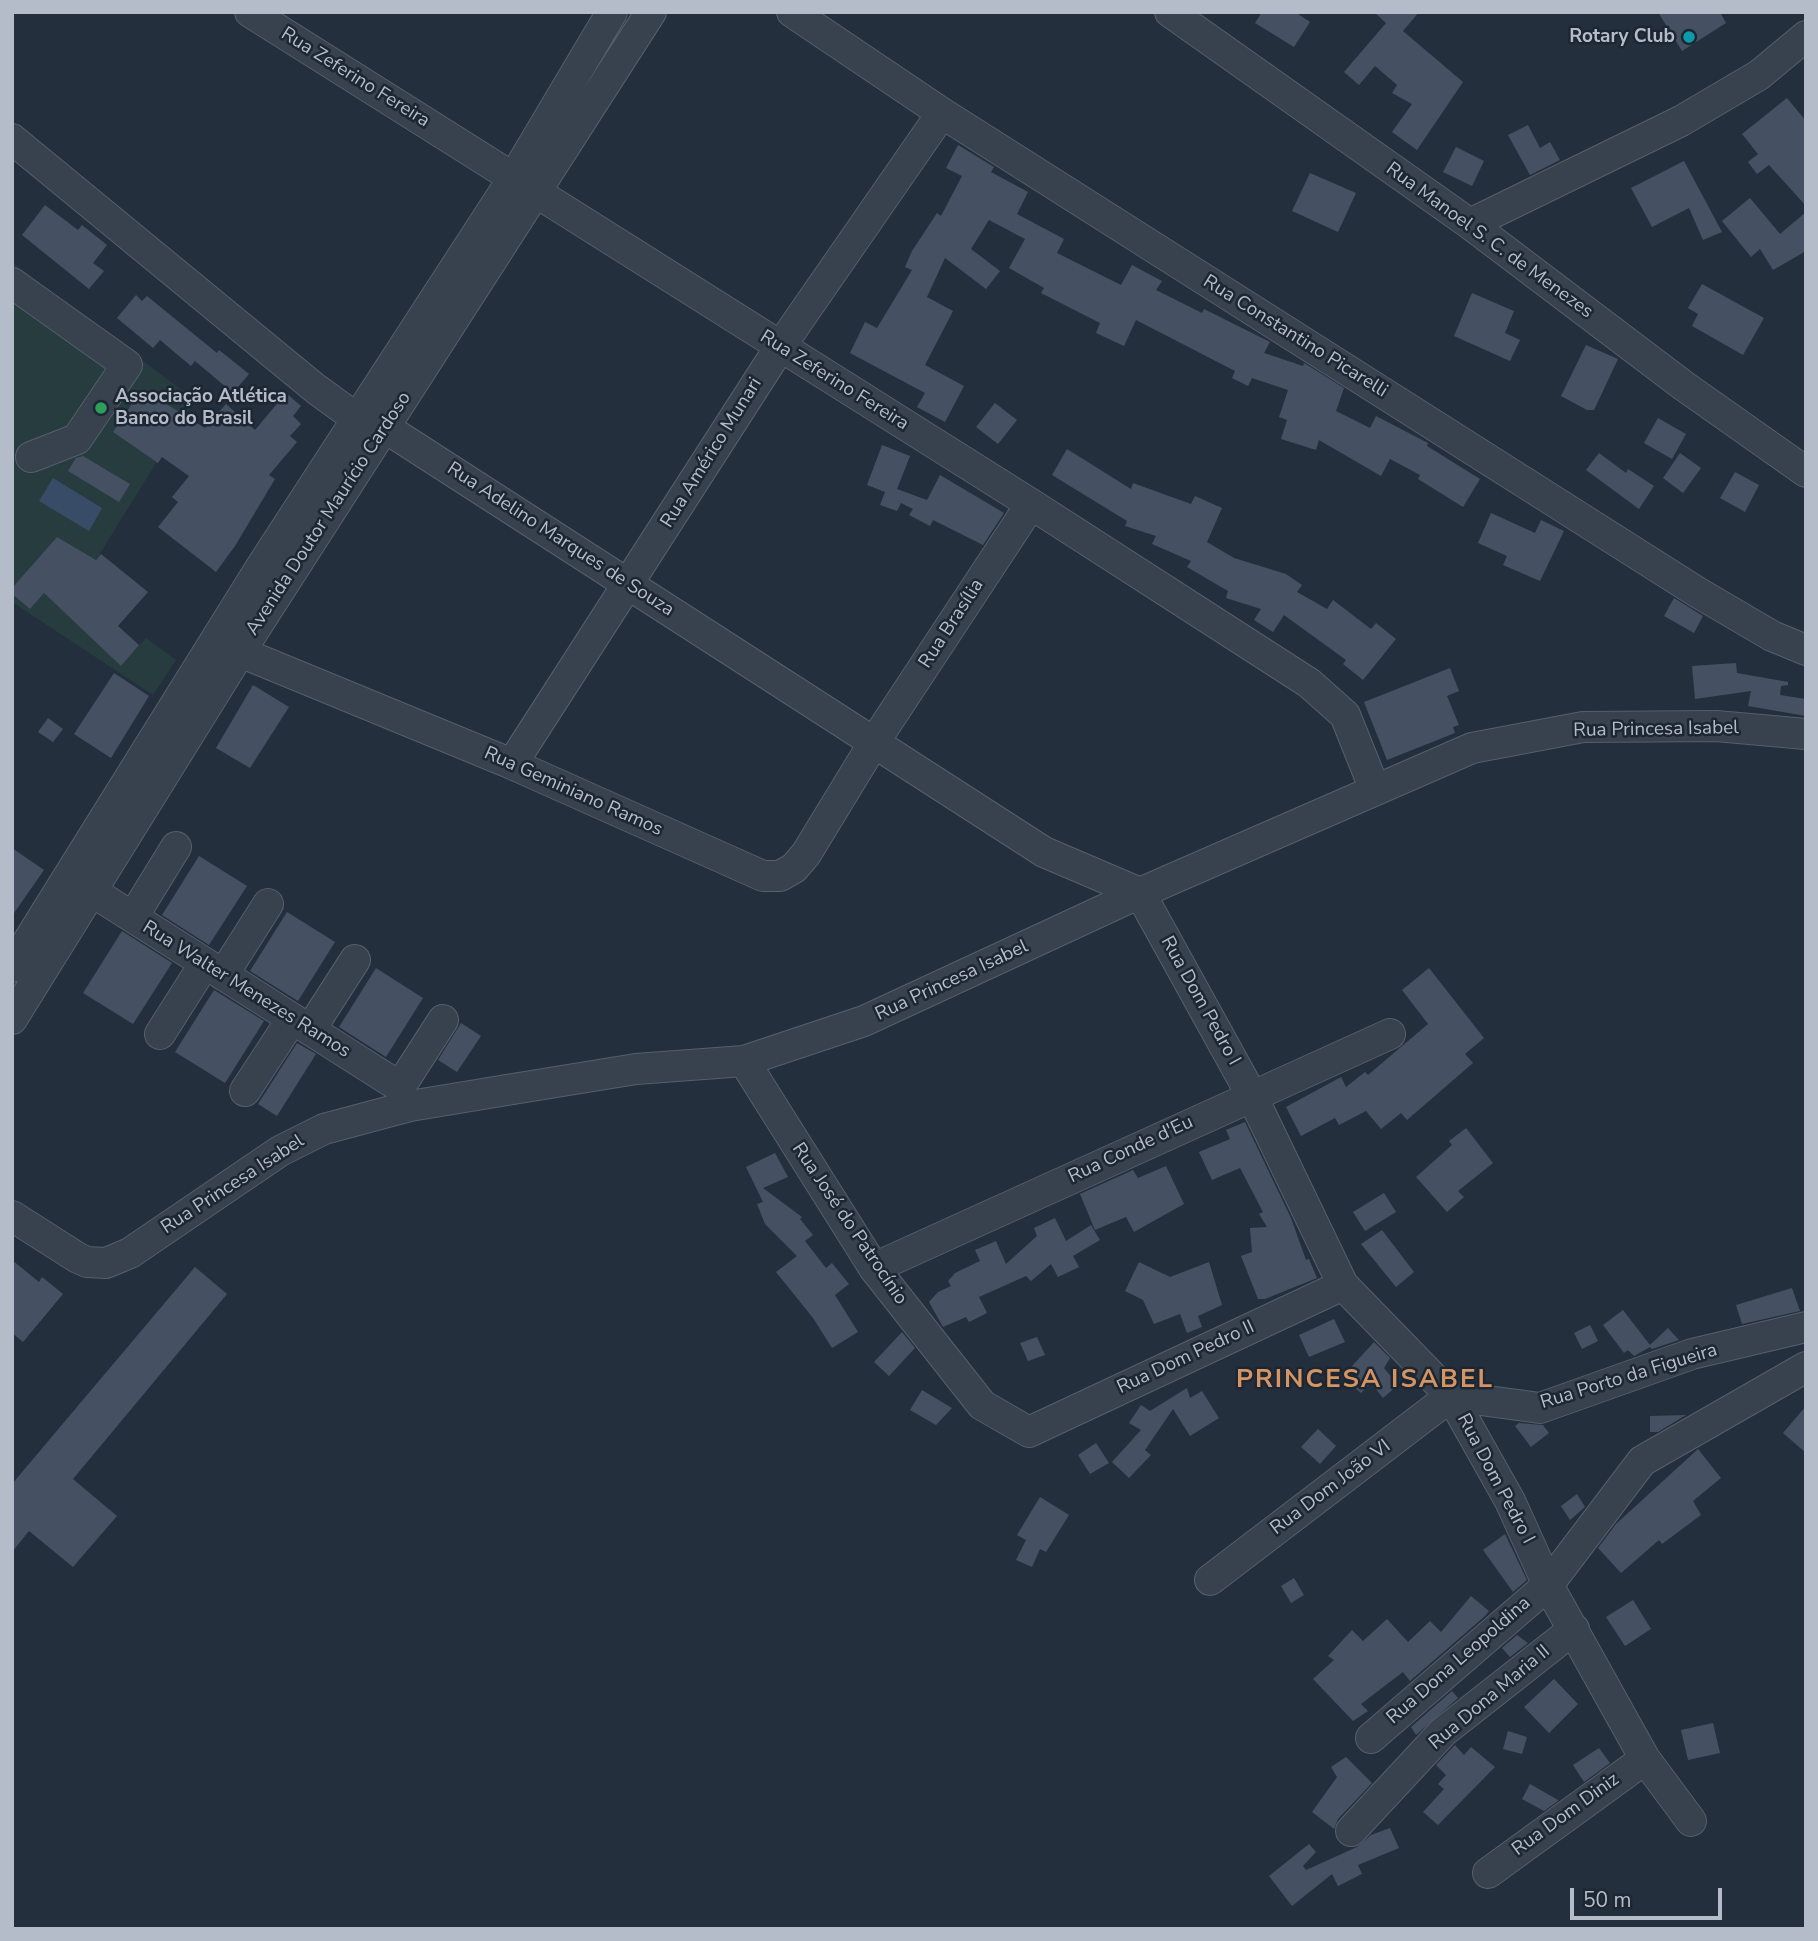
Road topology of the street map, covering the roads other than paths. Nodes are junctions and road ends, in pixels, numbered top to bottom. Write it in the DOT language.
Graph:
graph roads {
  1 [pos="250,12"];
  2 [pos="612,12"];
  3 [pos="651,12"];
  4 [pos="792,12"];
  5 [pos="1170,12"];
  6 [pos="1806,36"];
  7 [pos="942,113"];
  8 [pos="12,139"];
  9 [pos="525,184"];
  10 [pos="1470,224"];
  11 [pos="12,283"];
  12 [pos="780,347"];
  13 [pos="370,423"];
  14 [pos="31,457"];
  15 [pos="1806,472"];
  16 [pos="1031,503"];
  17 [pos="629,583"];
  18 [pos="228,645"];
  19 [pos="1806,650"];
  20 [pos="1806,734"];
  21 [pos="873,744"];
  22 [pos="512,764"];
  23 [pos="1374,790"];
  24 [pos="129,805"];
  25 [pos="176,847"];
  26 [pos="93,892"];
  27 [pos="1140,893"];
  28 [pos="268,904"];
  29 [pos="132,918"];
  30 [pos="31,943"];
  31 [pos="355,960"];
  32 [pos="12,967"];
  33 [pos="214,969"];
  34 [pos="12,1019"];
  35 [pos="443,1020"];
  36 [pos="301,1024"];
  37 [pos="160,1034"];
  38 [pos="1390,1034"];
  39 [pos="744,1061"];
  40 [pos="245,1091"];
  41 [pos="1251,1094"];
  42 [pos="12,1216"];
  43 [pos="874,1268"];
  44 [pos="1343,1285"];
  45 [pos="1806,1328"];
  46 [pos="1806,1367"];
  47 [pos="1451,1396"];
  48 [pos="1029,1432"];
  49 [pos="1210,1580"];
  50 [pos="1548,1585"];
  51 [pos="1574,1629"];
  52 [pos="1371,1738"];
  53 [pos="1645,1759"];
  54 [pos="1691,1821"];
  55 [pos="1351,1831"];
  56 [pos="1488,1873"];
  1 -- 9 [label="street, Rua Zeferino Fereira"];
  2 -- 9 [label="street, Avenida Doutor Maurício Cardoso"];
  3 -- 9 [label="street, Avenida Doutor Maurício Cardoso"];
  4 -- 7 [label="street, Rua Constantino Picarelli"];
  5 -- 10 [label="street, Rua Manoel S. C. de Menezes"];
  6 -- 10 [label="street"];
  7 -- 12 [label="street, Rua Américo Munari"];
  7 -- 19 [label="street, Rua Constantino Picarelli"];
  8 -- 13 [label="street, Rua Adelino Marques de Souza"];
  9 -- 12 [label="street, Rua Zeferino Fereira"];
  9 -- 13 [label="street, Avenida Doutor Maurício Cardoso"];
  10 -- 15 [label="street, Rua Manoel S. C. de Menezes"];
  11 -- 14 [label="street"];
  12 -- 16 [label="street, Rua Zeferino Fereira"];
  12 -- 17 [label="street, Rua Américo Munari"];
  13 -- 17 [label="street, Rua Adelino Marques de Souza"];
  13 -- 18 [label="street, Avenida Doutor Maurício Cardoso"];
  16 -- 21 [label="street, Rua Brasília"];
  16 -- 23 [label="street, Rua Zeferino Fereira"];
  17 -- 21 [label="street, Rua Adelino Marques de Souza"];
  17 -- 22 [label="street, Rua Américo Munari"];
  18 -- 22 [label="street, Rua Geminiano Ramos"];
  18 -- 24 [label="street, Avenida Doutor Maurício Cardoso"];
  20 -- 23 [label="street, Rua Princesa Isabel"];
  21 -- 22 [label="street, Rua Geminiano Ramos"];
  21 -- 27 [label="street, Rua Adelino Marques de Souza"];
  23 -- 27 [label="street, Rua Princesa Isabel"];
  24 -- 26 [label="street, Avenida Doutor Maurício Cardoso"];
  24 -- 30 [label="street, Avenida Doutor Maurício Cardoso"];
  25 -- 29 [label="street"];
  26 -- 29 [label="street, Rua Walter Menezes Ramos"];
  26 -- 30 [label="street, Avenida Doutor Maurício Cardoso"];
  27 -- 39 [label="street, Rua Princesa Isabel"];
  27 -- 41 [label="street, Rua Dom Pedro I"];
  28 -- 33 [label="street"];
  29 -- 33 [label="street, Rua Walter Menezes Ramos"];
  30 -- 32 [label="street, Avenida Doutor Maurício Cardoso"];
  30 -- 34 [label="street, Avenida Doutor Maurício Cardoso"];
  31 -- 36 [label="street"];
  33 -- 36 [label="street, Rua Walter Menezes Ramos"];
  33 -- 37 [label="street"];
  35 -- 36 [label="street, Rua Walter Menezes Ramos"];
  36 -- 40 [label="street"];
  38 -- 41 [label="street, Rua Conde d'Eu"];
  39 -- 42 [label="street, Rua Princesa Isabel"];
  39 -- 43 [label="street, Rua José do Patrocínio"];
  41 -- 43 [label="street, Rua Conde d'Eu"];
  41 -- 44 [label="street, Rua Dom Pedro I"];
  43 -- 48 [label="street, Rua José do Patrocínio"];
  44 -- 47 [label="street, Rua Dom Pedro I"];
  44 -- 48 [label="street, Rua Dom Pedro II"];
  45 -- 47 [label="street, Rua Porto da Figueira"];
  46 -- 50 [label="street"];
  47 -- 49 [label="street, Rua Dom João VI"];
  47 -- 50 [label="street, Rua Dom Pedro I"];
  50 -- 51 [label="street, Rua Dom Pedro I"];
  50 -- 52 [label="street, Rua Dona Leopoldina"];
  51 -- 53 [label="street, Rua Dom Pedro I"];
  51 -- 55 [label="street, Rua Dona Maria II"];
  53 -- 54 [label="street, Rua Dom Pedro I"];
  53 -- 56 [label="street, Rua Dom Diniz"];
}
